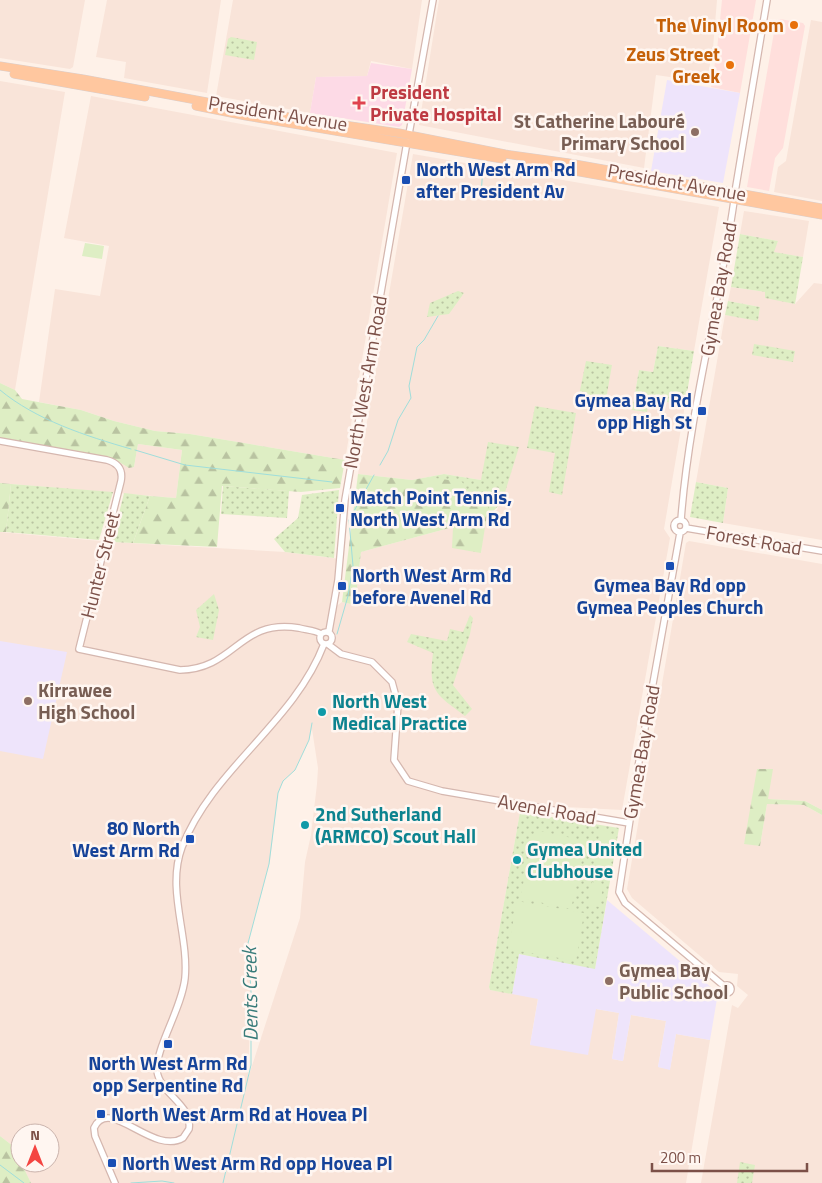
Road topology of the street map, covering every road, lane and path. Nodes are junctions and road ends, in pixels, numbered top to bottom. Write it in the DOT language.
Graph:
graph roads {
  1 [pos="433,0"];
  2 [pos="767,0"];
  3 [pos="0,66"];
  4 [pos="0,71"];
  5 [pos="247,113"];
  6 [pos="408,138"];
  7 [pos="569,163"];
  8 [pos="610,178"];
  9 [pos="644,179"];
  10 [pos="735,196"];
  11 [pos="822,208"];
  12 [pos="822,215"];
  13 [pos="0,441"];
  14 [pos="681,520"];
  15 [pos="686,528"];
  16 [pos="680,533"];
  17 [pos="822,552"];
  18 [pos="329,631"];
  19 [pos="321,634"];
  20 [pos="327,644"];
  21 [pos="629,823"];
  22 [pos="724,986"];
  23 [pos="114,1180"];
  1 -- 6 [label="street, North West Arm Road"];
  2 -- 10 [label="street, Gymea Bay Road"];
  3 -- 5 [label="main road, President Avenue"];
  4 -- 5 [label="main road, President Avenue"];
  5 -- 6 [label="main road, President Avenue"];
  6 -- 7 [label="main road, President Avenue"];
  6 -- 8 [label="main road, President Avenue"];
  6 -- 18 [label="street, North West Arm Road"];
  7 -- 8 [label="main road"];
  7 -- 9 [label="main road, President Avenue"];
  8 -- 9 [label="main road, President Avenue"];
  9 -- 10 [label="main road, President Avenue"];
  10 -- 11 [label="main road, President Avenue"];
  10 -- 12 [label="main road, President Avenue"];
  10 -- 14 [label="street, Gymea Bay Road"];
  13 -- 19 [label="street, Hunter Street"];
  14 -- 15 [label="street"];
  14 -- 16 [label="street"];
  15 -- 16 [label="street"];
  15 -- 17 [label="street, Forest Road"];
  16 -- 21 [label="street, Gymea Bay Road"];
  18 -- 19 [label="street"];
  18 -- 20 [label="street, North West Arm Road"];
  19 -- 20 [label="street"];
  20 -- 21 [label="street, Avenel Road"];
  20 -- 23 [label="street"];
  21 -- 22 [label="street, Gymea Bay Road"];
}
